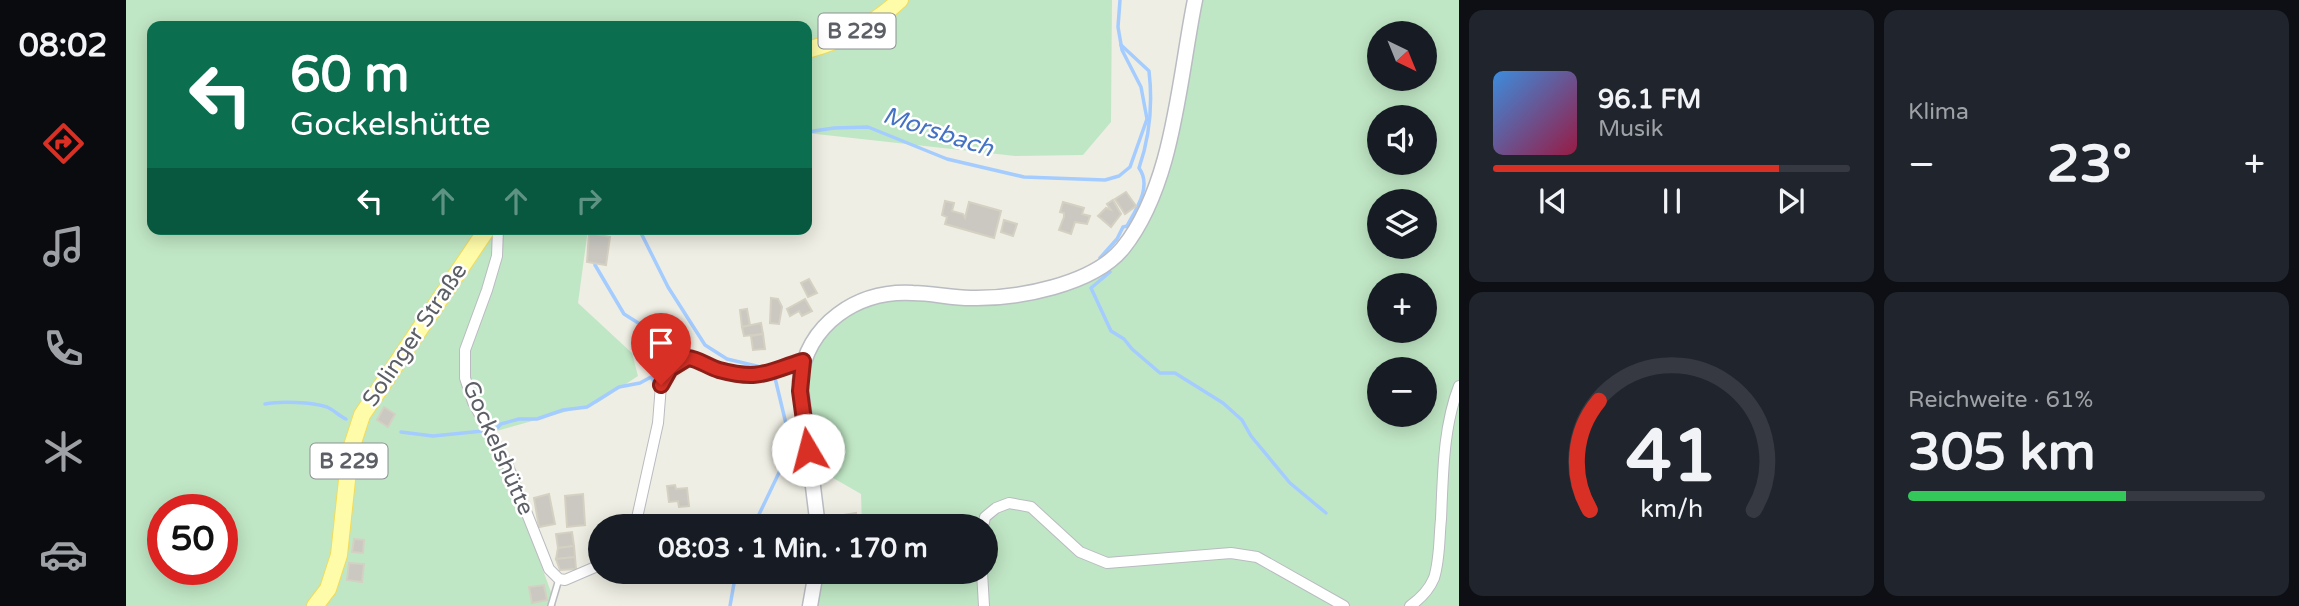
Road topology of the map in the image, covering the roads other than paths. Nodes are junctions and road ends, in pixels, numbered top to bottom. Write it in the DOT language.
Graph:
graph roads {
  1 [pos="900,0"];
  2 [pos="1195,0"];
  3 [pos="812,48"];
  4 [pos="482,235"];
  5 [pos="498,235"];
  6 [pos="803,361"];
  7 [pos="1459,386"];
  8 [pos="638,514"];
  9 [pos="816,514"];
  10 [pos="989,514"];
  11 [pos="588,571"];
  12 [pos="559,579"];
  13 [pos="814,584"];
  14 [pos="983,584"];
  15 [pos="315,606"];
  16 [pos="551,606"];
  17 [pos="810,606"];
  18 [pos="984,606"];
  19 [pos="1344,606"];
  20 [pos="1410,606"];
  1 -- 3 [label="main road, B 229"];
  2 -- 6 [label="main road"];
  4 -- 15 [label="main road, Solinger Straße / B 229"];
  5 -- 12 [label="street, Gockelshütte"];
  6 -- 8 [label="street"];
  6 -- 9 [label="main road"];
  7 -- 20 [label="street"];
  10 -- 19 [label="street"];
  11 -- 12 [label="street"];
  12 -- 16 [label="lane"];
  13 -- 17 [label="main road"];
  14 -- 18 [label="street"];
}
